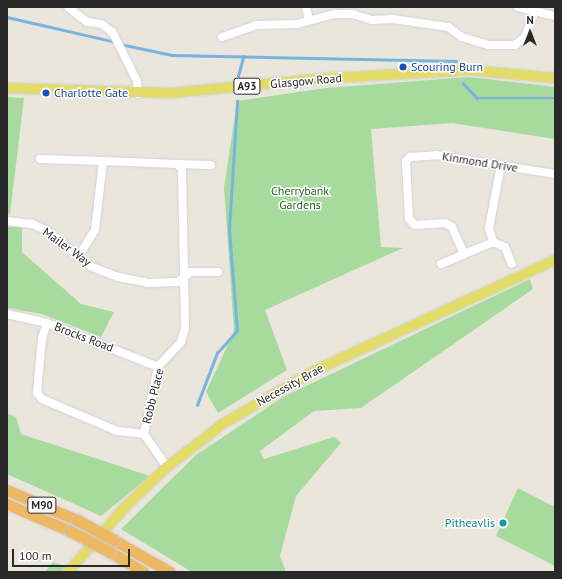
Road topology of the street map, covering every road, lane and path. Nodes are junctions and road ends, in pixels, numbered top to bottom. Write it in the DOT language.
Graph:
graph roads {
  1 [pos="68,7"];
  2 [pos="306,7"];
  3 [pos="518,7"];
  4 [pos="535,11"];
  5 [pos="555,16"];
  6 [pos="309,20"];
  7 [pos="222,37"];
  8 [pos="555,78"];
  9 [pos="7,88"];
  10 [pos="138,94"];
  11 [pos="40,158"];
  12 [pos="103,161"];
  13 [pos="177,164"];
  14 [pos="211,165"];
  15 [pos="501,165"];
  16 [pos="555,174"];
  17 [pos="7,221"];
  18 [pos="493,242"];
  19 [pos="464,254"];
  20 [pos="78,257"];
  21 [pos="555,260"];
  22 [pos="441,264"];
  23 [pos="512,264"];
  24 [pos="218,272"];
  25 [pos="185,278"];
  26 [pos="7,314"];
  27 [pos="47,323"];
  28 [pos="158,367"];
  29 [pos="144,434"];
  30 [pos="167,467"];
  31 [pos="7,490"];
  32 [pos="7,504"];
  33 [pos="68,572"];
  34 [pos="143,572"];
  35 [pos="170,572"];
  1 -- 10 [label="street"];
  2 -- 6 [label="street"];
  3 -- 4 [label="street"];
  4 -- 5 [label="street"];
  4 -- 6 [label="street"];
  6 -- 7 [label="street"];
  8 -- 10 [label="main road, Glasgow Road / A93"];
  9 -- 10 [label="main road, Glasgow Road / A93"];
  11 -- 12 [label="street"];
  12 -- 13 [label="street"];
  12 -- 20 [label="street"];
  13 -- 14 [label="street"];
  13 -- 25 [label="street, Robb Place"];
  15 -- 16 [label="street, Kinmond Drive"];
  15 -- 18 [label="street"];
  15 -- 19 [label="street, Kinmond Drive"];
  17 -- 20 [label="street, Mailer Way"];
  18 -- 19 [label="street"];
  18 -- 23 [label="street"];
  19 -- 22 [label="street"];
  20 -- 25 [label="street, Mailer Way"];
  21 -- 30 [label="main road, Necessity Brae"];
  24 -- 25 [label="street, Mailer Way"];
  25 -- 28 [label="street, Robb Place"];
  26 -- 27 [label="street, Brocks Road"];
  27 -- 28 [label="street, Brocks Road"];
  27 -- 29 [label="street"];
  28 -- 29 [label="street, Robb Place"];
  29 -- 30 [label="street, Robb Place"];
  30 -- 33 [label="main road, Necessity Brae"];
  31 -- 35 [label="highway, M90, bridge"];
  32 -- 34 [label="highway, M90, bridge"];
}
